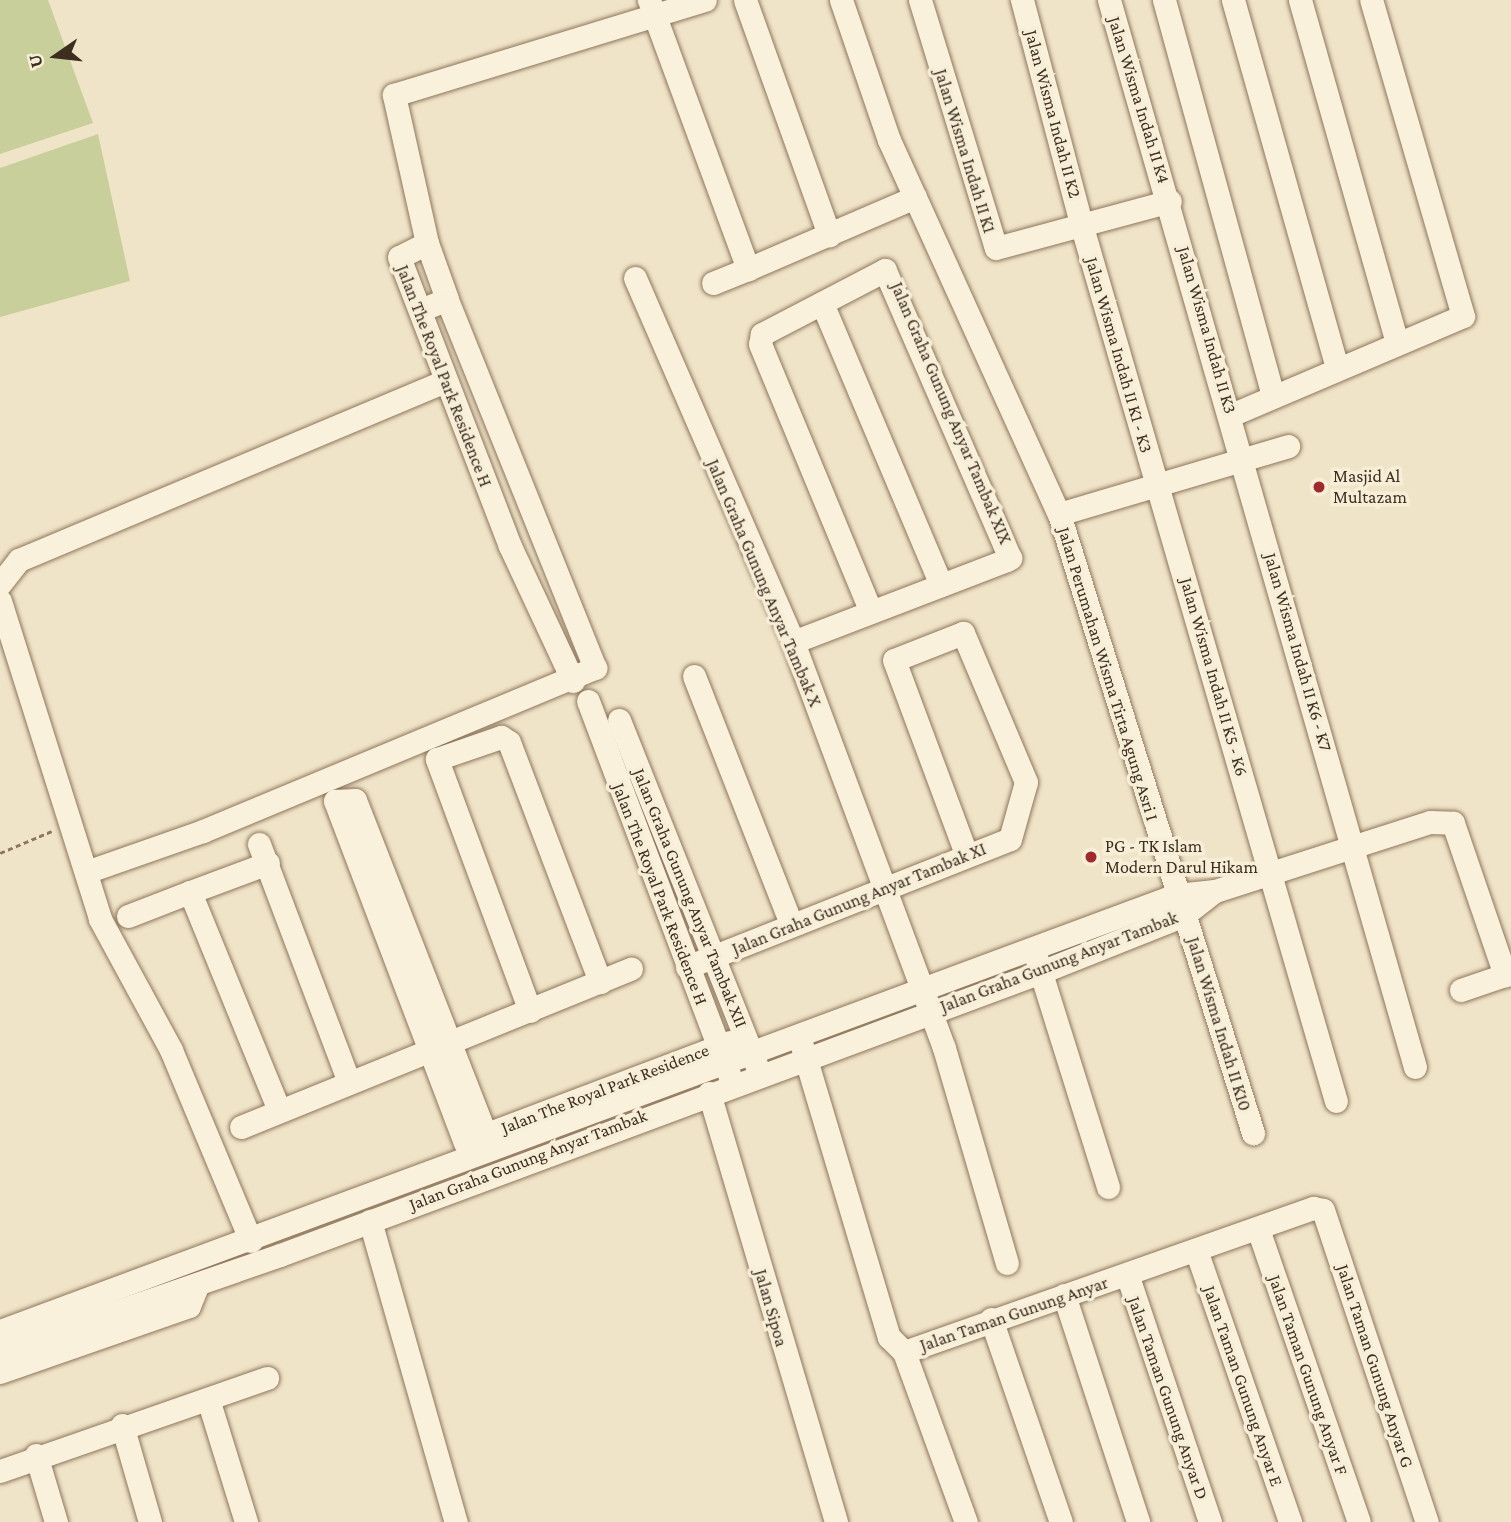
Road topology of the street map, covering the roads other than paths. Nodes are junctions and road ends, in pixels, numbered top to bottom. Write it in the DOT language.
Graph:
graph roads {
  1 [pos="705,0"];
  2 [pos="745,0"];
  3 [pos="841,0"];
  4 [pos="920,0"];
  5 [pos="1022,0"];
  6 [pos="1109,0"];
  7 [pos="1164,0"];
  8 [pos="1233,0"];
  9 [pos="1300,0"];
  10 [pos="1371,0"];
  11 [pos="651,8"];
  12 [pos="915,197"];
  13 [pos="1170,201"];
  14 [pos="1082,227"];
  15 [pos="829,235"];
  16 [pos="415,247"];
  17 [pos="748,269"];
  18 [pos="635,278"];
  19 [pos="713,283"];
  20 [pos="822,303"];
  21 [pos="432,305"];
  22 [pos="1397,342"];
  23 [pos="1337,368"];
  24 [pos="443,382"];
  25 [pos="1273,396"];
  26 [pos="1231,415"];
  27 [pos="1288,446"];
  28 [pos="1243,459"];
  29 [pos="1157,483"];
  30 [pos="1059,514"];
  31 [pos="0,584"];
  32 [pos="941,585"];
  33 [pos="0,601"];
  34 [pos="872,612"];
  35 [pos="793,642"];
  36 [pos="694,676"];
  37 [pos="573,681"];
  38 [pos="588,701"];
  39 [pos="620,720"];
  40 [pos="1354,845"];
  41 [pos="966,854"];
  42 [pos="1270,870"];
  43 [pos="86,872"];
  44 [pos="671,883"];
  45 [pos="190,892"];
  46 [pos="884,893"];
  47 [pos="1180,905"];
  48 [pos="128,916"];
  49 [pos="791,923"];
  50 [pos="700,961"];
  51 [pos="1038,961"];
  52 [pos="631,969"];
  53 [pos="1508,974"];
  54 [pos="600,982"];
  55 [pos="923,989"];
  56 [pos="1461,990"];
  57 [pos="930,1011"];
  58 [pos="530,1012"];
  59 [pos="799,1036"];
  60 [pos="450,1041"];
  61 [pos="749,1045"];
  62 [pos="429,1050"];
  63 [pos="807,1060"];
  64 [pos="726,1065"];
  65 [pos="1415,1067"];
  66 [pos="760,1076"];
  67 [pos="348,1079"];
  68 [pos="709,1093"];
  69 [pos="1336,1101"];
  70 [pos="279,1110"];
  71 [pos="241,1127"];
  72 [pos="1253,1133"];
  73 [pos="475,1139"];
  74 [pos="424,1175"];
  75 [pos="1108,1187"];
  76 [pos="1323,1210"];
  77 [pos="370,1221"];
  78 [pos="1258,1228"];
  79 [pos="251,1241"];
  80 [pos="1196,1250"];
  81 [pos="1007,1263"];
  82 [pos="1127,1274"];
  83 [pos="198,1284"];
  84 [pos="1064,1295"];
  85 [pos="991,1319"];
  86 [pos="0,1331"];
  87 [pos="0,1352"];
  88 [pos="904,1352"];
  89 [pos="0,1372"];
  90 [pos="267,1378"];
  91 [pos="208,1399"];
  92 [pos="122,1425"];
  93 [pos="36,1455"];
  94 [pos="0,1471"];
  95 [pos="56,1522"];
  96 [pos="150,1522"];
  97 [pos="246,1522"];
  98 [pos="456,1522"];
  99 [pos="836,1522"];
  100 [pos="966,1522"];
  101 [pos="1061,1522"];
  102 [pos="1138,1522"];
  103 [pos="1210,1522"];
  104 [pos="1290,1522"];
  105 [pos="1359,1522"];
  106 [pos="1427,1522"];
  1 -- 11 [label="street"];
  2 -- 15 [label="street"];
  3 -- 12 [label="street, Jalan Perumahan Wisma Tirta Agung Asri I"];
  4 -- 14 [label="street, Jalan Wisma Indah II K1"];
  5 -- 14 [label="street, Jalan Wisma Indah II K2"];
  6 -- 13 [label="street, Jalan Wisma Indah II K4"];
  7 -- 25 [label="street"];
  8 -- 23 [label="street"];
  9 -- 22 [label="street"];
  10 -- 22 [label="street"];
  11 -- 16 [label="street, Jalan The Royal Park Residence H"];
  11 -- 17 [label="street"];
  12 -- 15 [label="street"];
  12 -- 30 [label="street, Jalan Perumahan Wisma Tirta Agung Asri I"];
  13 -- 14 [label="street, Jalan Wisma Indah II K1"];
  13 -- 26 [label="street, Jalan Wisma Indah II K3"];
  14 -- 29 [label="street, Jalan Wisma Indah II K1 - K3"];
  15 -- 17 [label="street"];
  16 -- 21 [label="street"];
  16 -- 21 [label="street, Jalan The Royal Park Residence H"];
  17 -- 19 [label="street"];
  18 -- 35 [label="street, Jalan Graha Gunung Anyar Tambak X"];
  20 -- 32 [label="street"];
  20 -- 32 [label="street, Jalan Graha Gunung Anyar Tambak XIX"];
  20 -- 34 [label="street"];
  21 -- 24 [label="street, Jalan The Royal Park Residence H"];
  21 -- 37 [label="street"];
  22 -- 23 [label="street"];
  23 -- 25 [label="street"];
  24 -- 31 [label="street"];
  24 -- 37 [label="street, Jalan The Royal Park Residence H"];
  25 -- 26 [label="street"];
  26 -- 28 [label="street, Jalan Wisma Indah II K3"];
  27 -- 28 [label="street"];
  28 -- 29 [label="street"];
  28 -- 40 [label="street, Jalan Wisma Indah II K6 - K7"];
  29 -- 30 [label="street"];
  29 -- 42 [label="street, Jalan Wisma Indah II K5 - K6"];
  30 -- 47 [label="street, Jalan Perumahan Wisma Tirta Agung Asri I"];
  32 -- 34 [label="street"];
  33 -- 43 [label="street"];
  34 -- 35 [label="street"];
  35 -- 46 [label="street, Jalan Graha Gunung Anyar Tambak X"];
  36 -- 49 [label="street"];
  37 -- 43 [label="street"];
  38 -- 44 [label="street, Jalan The Royal Park Residence H"];
  39 -- 44 [label="street, Jalan Graha Gunung Anyar Tambak XII"];
  40 -- 42 [label="street, Jalan Graha Gunung Anyar Tambak"];
  40 -- 53 [label="street, Jalan Graha Gunung Anyar Tambak"];
  40 -- 65 [label="street, Jalan Wisma Indah II K6 - K7"];
  41 -- 41 [label="street, Jalan Graha Gunung Anyar Tambak XI"];
  41 -- 46 [label="street, Jalan Graha Gunung Anyar Tambak XI"];
  42 -- 47 [label="street, Jalan Graha Gunung Anyar Tambak"];
  42 -- 69 [label="street, Jalan Wisma Indah II K5 - K6"];
  43 -- 79 [label="street"];
  44 -- 50 [label="street, Jalan Graha Gunung Anyar Tambak XII"];
  45 -- 48 [label="street"];
  45 -- 67 [label="street"];
  45 -- 70 [label="street"];
  46 -- 49 [label="street, Jalan Graha Gunung Anyar Tambak XI"];
  46 -- 55 [label="street, Jalan Graha Gunung Anyar Tambak X"];
  47 -- 51 [label="street, Jalan Graha Gunung Anyar Tambak"];
  47 -- 72 [label="street, Jalan Wisma Indah II K10"];
  49 -- 50 [label="street, Jalan Graha Gunung Anyar Tambak XI"];
  50 -- 61 [label="street, Jalan Graha Gunung Anyar Tambak XII"];
  50 -- 64 [label="street, Jalan The Royal Park Residence H"];
  51 -- 55 [label="street, Jalan Graha Gunung Anyar Tambak"];
  51 -- 57 [label="street, Jalan Graha Gunung Anyar Tambak"];
  51 -- 75 [label="street"];
  52 -- 54 [label="street"];
  53 -- 56 [label="street"];
  54 -- 58 [label="street"];
  54 -- 58 [label="street"];
  55 -- 57 [label="street, Jalan Graha Gunung Anyar Tambak X"];
  55 -- 59 [label="street, Jalan Graha Gunung Anyar Tambak"];
  57 -- 63 [label="street, Jalan Graha Gunung Anyar Tambak"];
  57 -- 81 [label="street, Jalan Graha Gunung Anyar Tambak X"];
  58 -- 60 [label="street"];
  59 -- 61 [label="street, Jalan Graha Gunung Anyar Tambak"];
  59 -- 63 [label="street, Jalan Taman Gunung Anyar"];
  60 -- 62 [label="street"];
  60 -- 62 [label="street"];
  60 -- 73 [label="street"];
  61 -- 64 [label="street, Jalan Graha Gunung Anyar Tambak"];
  61 -- 66 [label="street, Jalan Graha Gunung Anyar Tambak XII"];
  62 -- 67 [label="street"];
  62 -- 73 [label="street"];
  63 -- 66 [label="street, Jalan Graha Gunung Anyar Tambak"];
  63 -- 88 [label="street, Jalan Taman Gunung Anyar"];
  64 -- 66 [label="street, Jalan Graha Gunung Anyar Tambak"];
  64 -- 68 [label="street, Jalan Graha Gunung Anyar Tambak"];
  64 -- 73 [label="street, Jalan The Royal Park Residence"];
  64 -- 74 [label="street, Jalan Graha Gunung Anyar Tambak"];
  67 -- 70 [label="street"];
  68 -- 77 [label="street, Jalan Graha Gunung Anyar Tambak"];
  68 -- 99 [label="street, Jalan Sipoa"];
  70 -- 71 [label="street"];
  73 -- 74 [label="street, Jalan The Royal Park Residence"];
  74 -- 79 [label="street, Jalan Graha Gunung Anyar Tambak"];
  76 -- 78 [label="street, Jalan Taman Gunung Anyar"];
  76 -- 106 [label="street, Jalan Taman Gunung Anyar G"];
  77 -- 83 [label="street, Jalan Graha Gunung Anyar Tambak"];
  77 -- 98 [label="street"];
  78 -- 80 [label="street, Jalan Taman Gunung Anyar"];
  78 -- 105 [label="street, Jalan Taman Gunung Anyar F"];
  79 -- 86 [label="street, Jalan Graha Gunung Anyar Tambak"];
  80 -- 82 [label="street, Jalan Taman Gunung Anyar"];
  80 -- 104 [label="street, Jalan Taman Gunung Anyar E"];
  82 -- 84 [label="street, Jalan Taman Gunung Anyar"];
  82 -- 103 [label="street, Jalan Taman Gunung Anyar D"];
  83 -- 87 [label="street, Jalan Graha Gunung Anyar Tambak"];
  83 -- 89 [label="street"];
  84 -- 85 [label="street, Jalan Taman Gunung Anyar"];
  84 -- 102 [label="street"];
  85 -- 88 [label="street, Jalan Taman Gunung Anyar"];
  85 -- 101 [label="street"];
  88 -- 100 [label="street"];
  90 -- 91 [label="street"];
  91 -- 92 [label="street"];
  91 -- 97 [label="street"];
  92 -- 93 [label="street"];
  92 -- 96 [label="street"];
  93 -- 94 [label="street"];
  93 -- 95 [label="street"];
}
